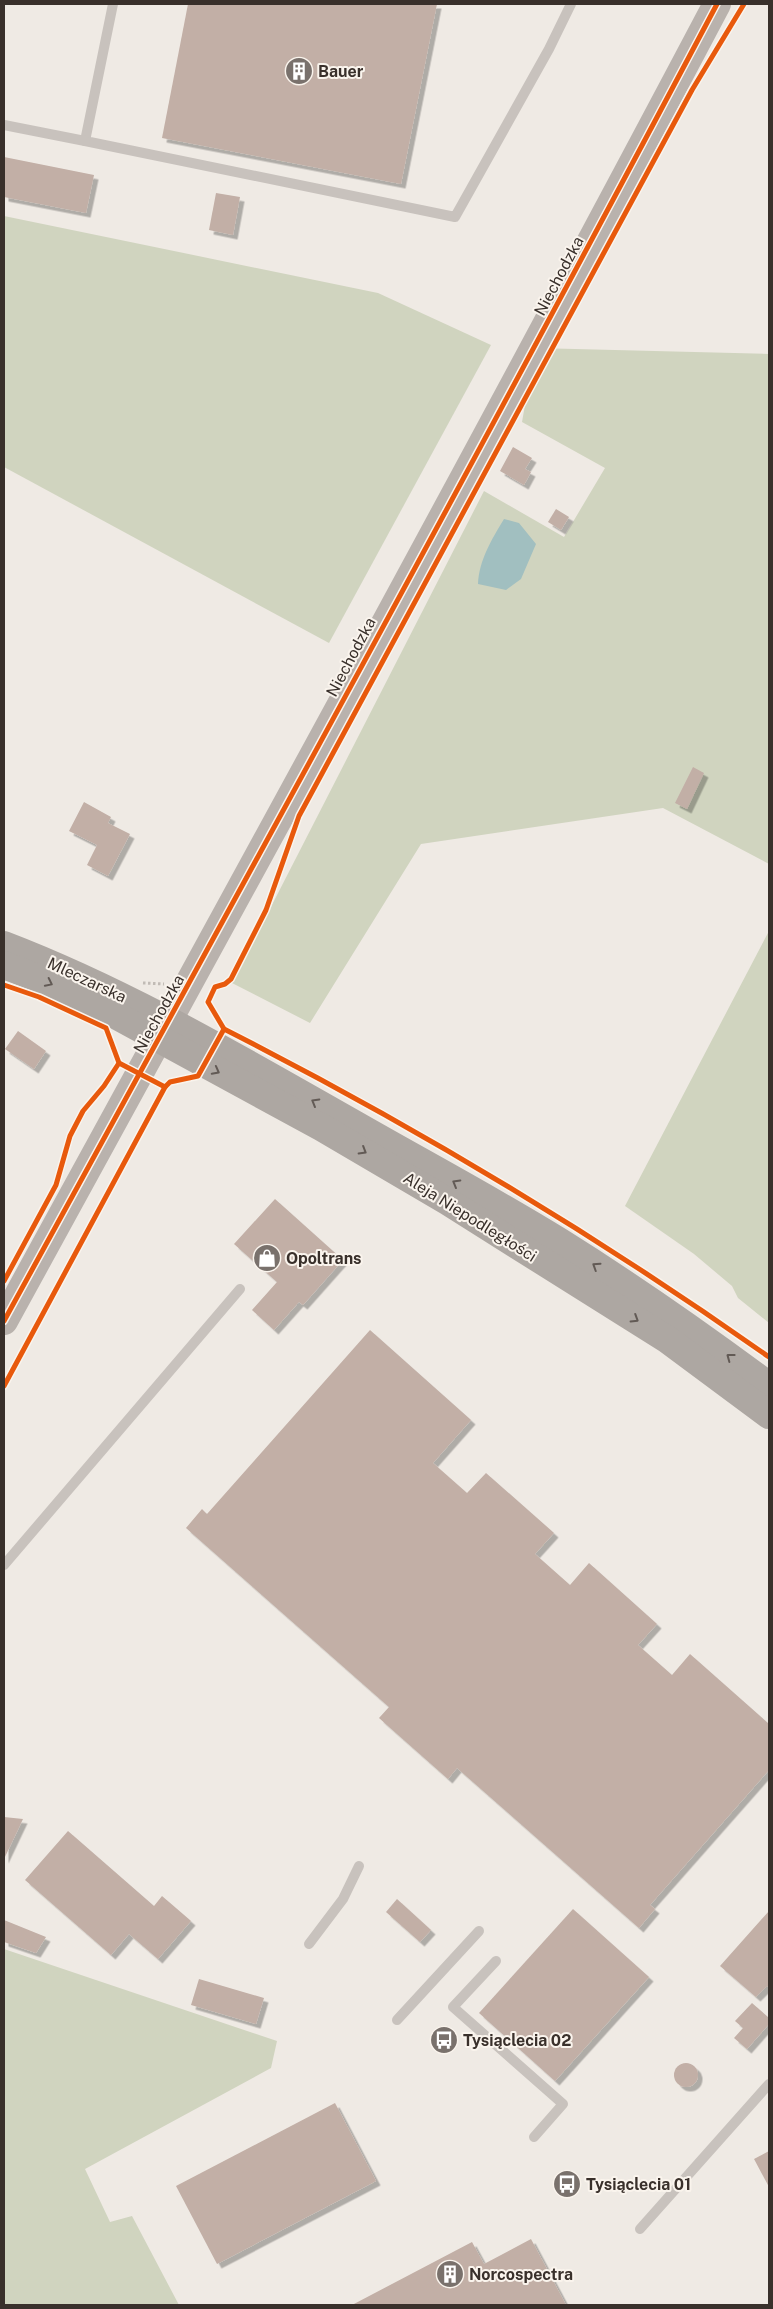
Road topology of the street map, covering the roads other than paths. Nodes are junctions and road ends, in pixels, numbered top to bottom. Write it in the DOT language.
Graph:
graph roads {
  1 [pos="113,4"];
  2 [pos="571,4"];
  3 [pos="717,4"];
  4 [pos="4,125"];
  5 [pos="85,141"];
  6 [pos="4,945"];
  7 [pos="4,965"];
  8 [pos="164,1030"];
  9 [pos="240,1288"];
  10 [pos="4,1321"];
  11 [pos="769,1386"];
  12 [pos="769,1415"];
  13 [pos="4,1565"];
  14 [pos="359,1866"];
  15 [pos="478,1931"];
  16 [pos="309,1944"];
  17 [pos="496,1961"];
  18 [pos="398,2020"];
  19 [pos="769,2084"];
  20 [pos="534,2137"];
  21 [pos="640,2229"];
  1 -- 5 [label="lane"];
  2 -- 5 [label="lane"];
  3 -- 8 [label="street, Niechodzka"];
  4 -- 5 [label="lane"];
  6 -- 8 [label="main road, Mleczarska"];
  7 -- 8 [label="main road, Mleczarska, one-way"];
  8 -- 10 [label="street, Niechodzka"];
  11 -- 8 [label="main road, Aleja Niepodległości, one-way"];
  8 -- 12 [label="main road, Aleja Niepodległości, one-way"];
  9 -- 13 [label="lane"];
  14 -- 16 [label="lane"];
  15 -- 18 [label="lane"];
  17 -- 20 [label="lane"];
  19 -- 21 [label="lane"];
}
